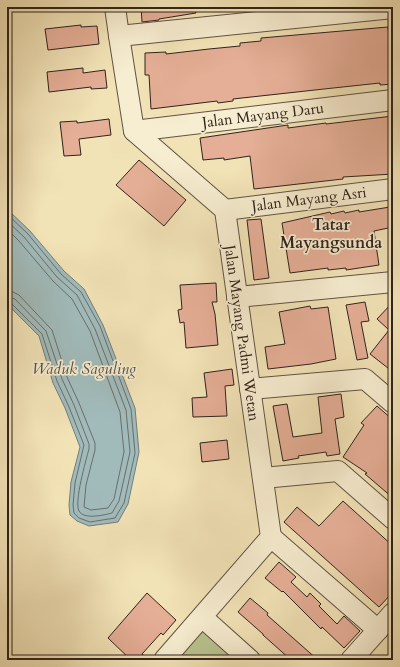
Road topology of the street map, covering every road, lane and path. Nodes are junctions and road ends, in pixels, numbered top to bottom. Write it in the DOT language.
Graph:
graph roads {
  1 [pos="115,7"];
  2 [pos="393,8"];
  3 [pos="119,36"];
  4 [pos="393,100"];
  5 [pos="134,131"];
  6 [pos="393,189"];
  7 [pos="225,210"];
  8 [pos="393,282"];
  9 [pos="237,297"];
  10 [pos="250,389"];
  11 [pos="393,403"];
  12 [pos="263,478"];
  13 [pos="393,519"];
  14 [pos="271,537"];
  15 [pos="393,613"];
  16 [pos="202,617"];
  17 [pos="378,630"];
  18 [pos="164,660"];
  19 [pos="250,660"];
  20 [pos="351,660"];
  1 -- 3 [label="street"];
  2 -- 3 [label="street"];
  3 -- 5 [label="street"];
  4 -- 5 [label="street, Jalan Mayang Daru"];
  5 -- 7 [label="street"];
  6 -- 7 [label="street, Jalan Mayang Asri"];
  7 -- 9 [label="street, Jalan Mayang Padmi Wetan"];
  8 -- 9 [label="street"];
  9 -- 10 [label="street, Jalan Mayang Padmi Wetan"];
  10 -- 11 [label="street"];
  10 -- 12 [label="street, Jalan Mayang Padmi Wetan"];
  12 -- 13 [label="street"];
  12 -- 14 [label="street, Jalan Mayang Padmi Wetan"];
  14 -- 16 [label="street"];
  14 -- 17 [label="street"];
  15 -- 17 [label="street"];
  16 -- 18 [label="street"];
  16 -- 19 [label="street"];
  17 -- 20 [label="street"];
}
